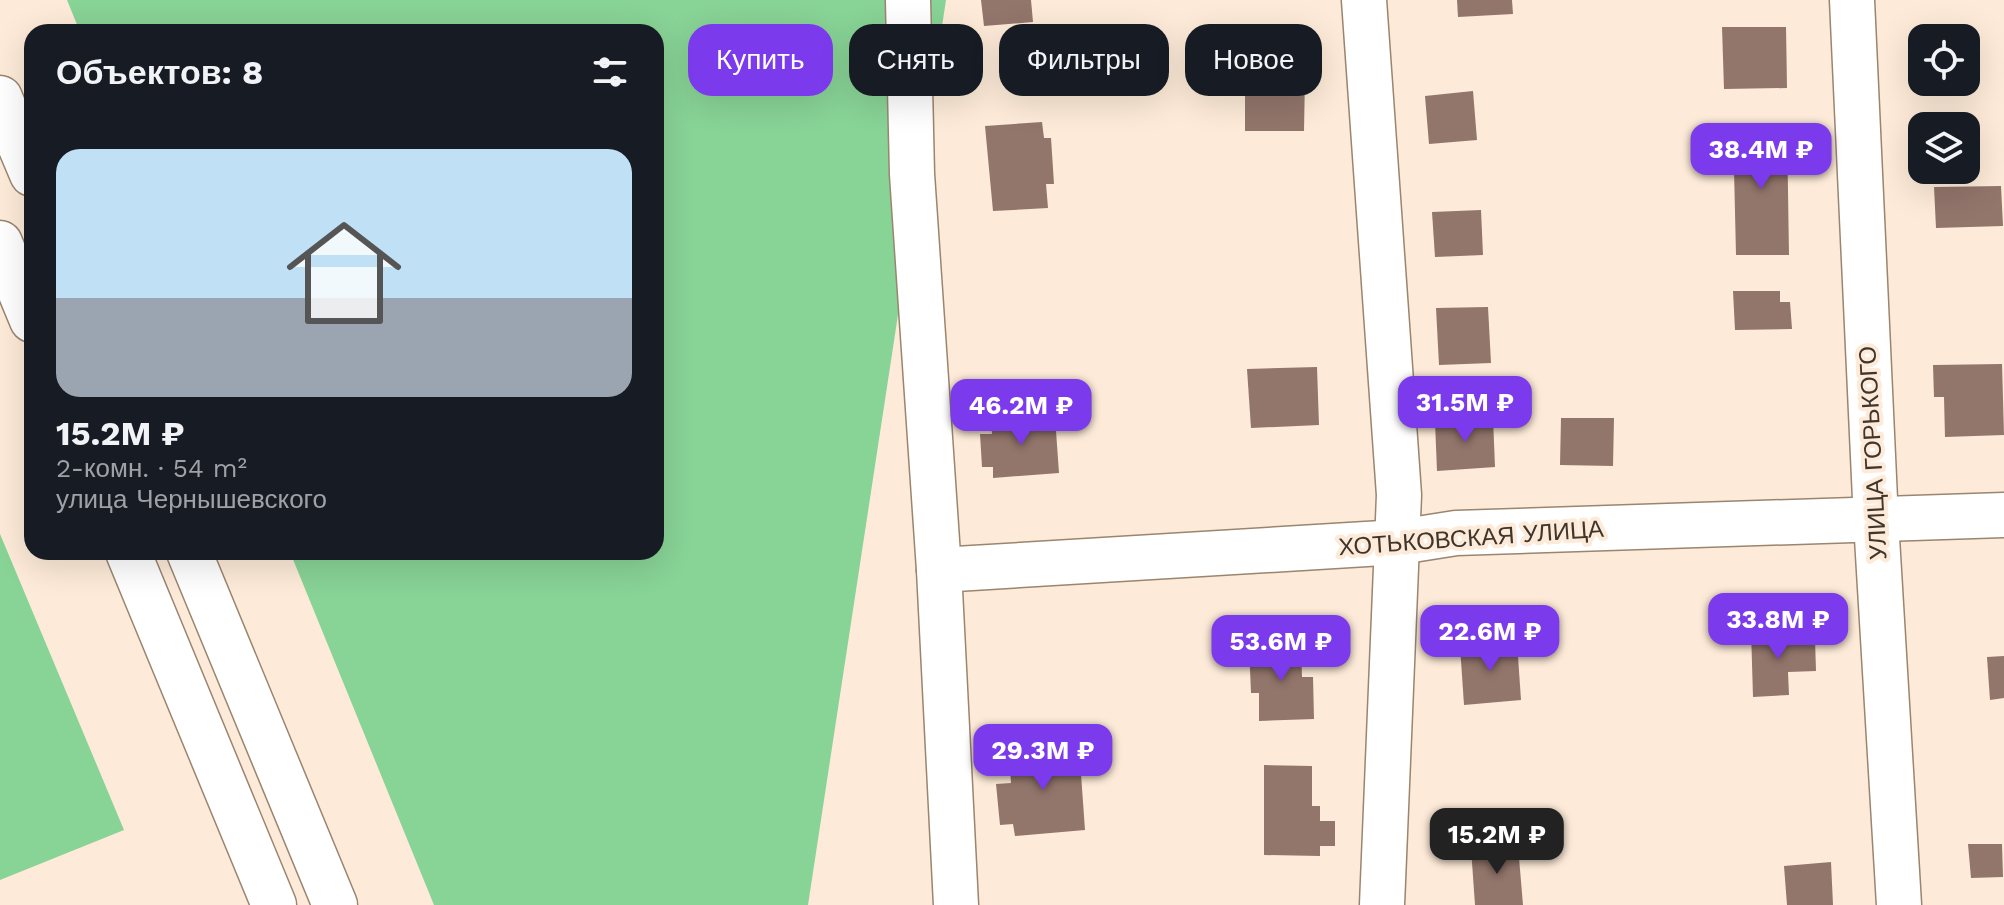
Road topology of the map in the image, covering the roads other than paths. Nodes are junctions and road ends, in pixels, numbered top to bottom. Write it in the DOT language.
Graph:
graph roads {
  1 [pos="908,0"];
  2 [pos="1364,0"];
  3 [pos="1852,0"];
  4 [pos="0,98"];
  5 [pos="24,155"];
  6 [pos="0,243"];
  7 [pos="24,301"];
  8 [pos="2004,515"];
  9 [pos="1876,521"];
  10 [pos="1399,542"];
  11 [pos="131,560"];
  12 [pos="192,560"];
  13 [pos="939,570"];
  14 [pos="274,905"];
  15 [pos="335,905"];
  16 [pos="956,905"];
  17 [pos="1382,905"];
  18 [pos="1899,905"];
  1 -- 13 [label="street"];
  2 -- 10 [label="street"];
  3 -- 9 [label="street, УЛИЦА ГОРЬКОГО"];
  4 -- 5 [label="street"];
  6 -- 7 [label="street"];
  8 -- 9 [label="street, ХОТЬКОВСКАЯ УЛИЦА"];
  9 -- 10 [label="street, ХОТЬКОВСКАЯ УЛИЦА"];
  9 -- 18 [label="street, УЛИЦА ГОРЬКОГО"];
  10 -- 13 [label="street, ХОТЬКОВСКАЯ УЛИЦА"];
  10 -- 17 [label="street"];
  11 -- 14 [label="street"];
  12 -- 15 [label="street"];
  13 -- 16 [label="street"];
}
